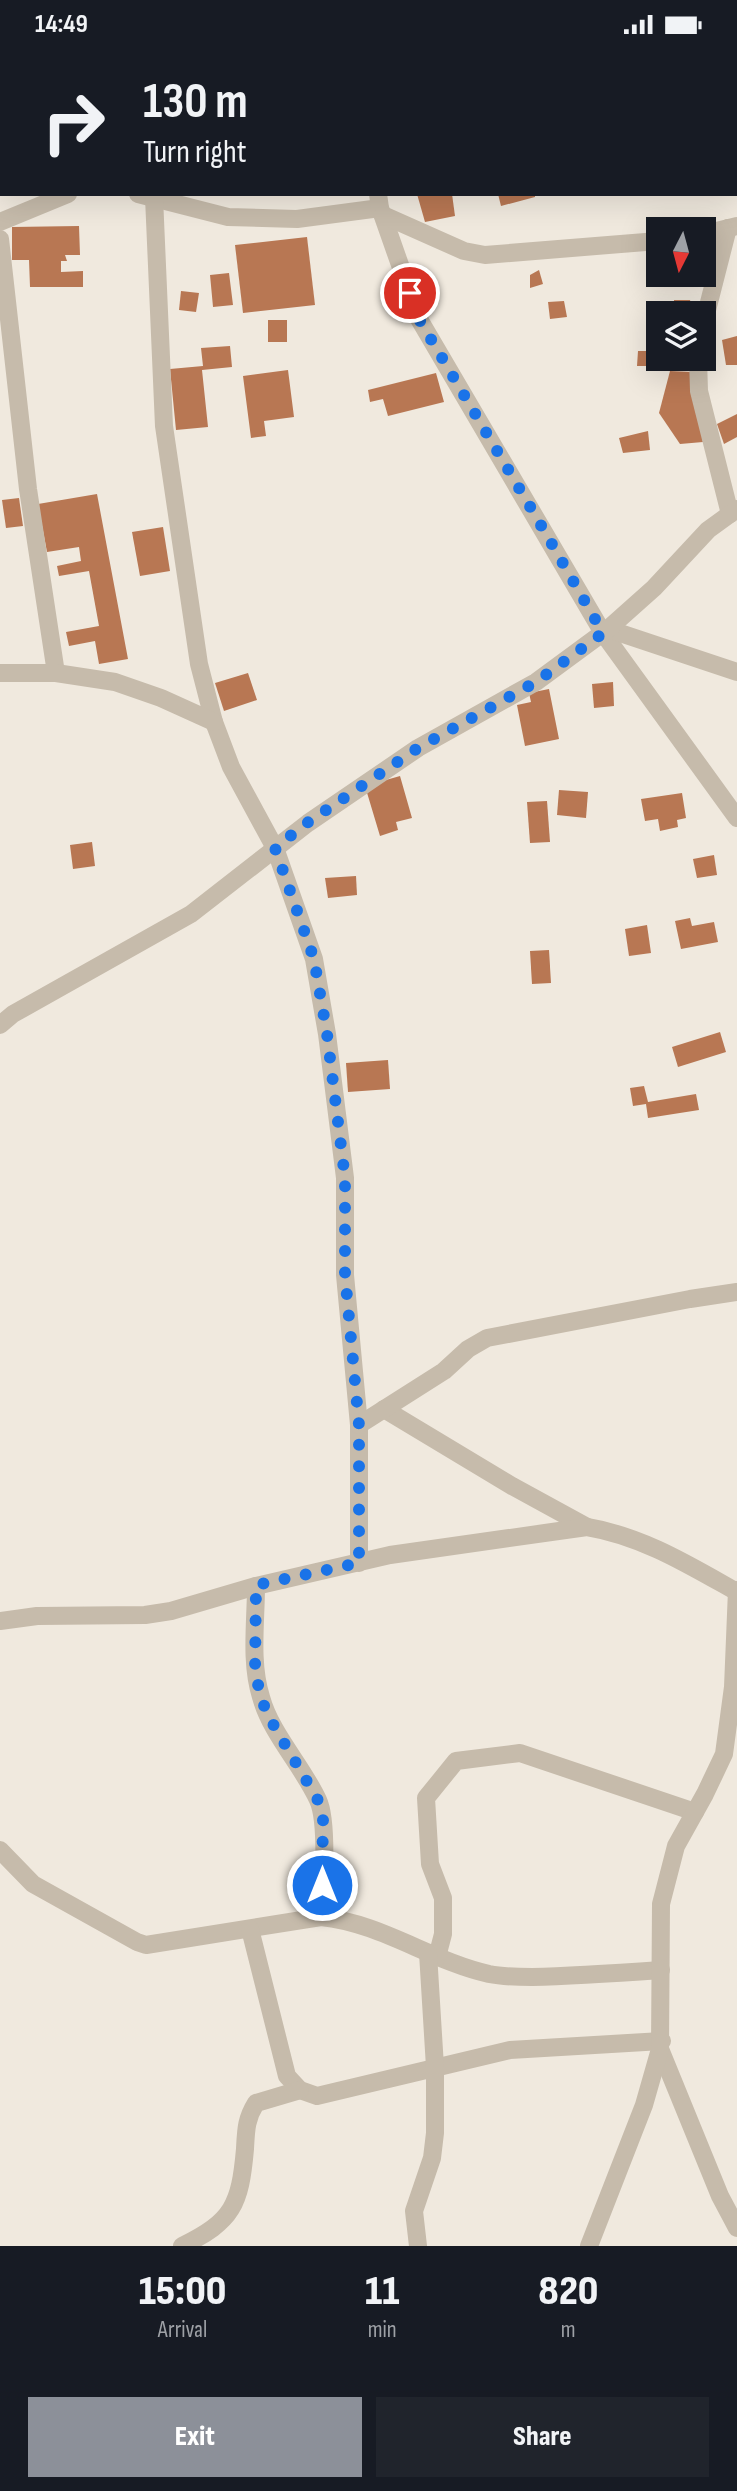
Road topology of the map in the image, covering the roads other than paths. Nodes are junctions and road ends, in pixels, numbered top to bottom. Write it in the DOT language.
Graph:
graph roads {
  1 [pos="63,196"];
  2 [pos="146,196"];
  3 [pos="380,206"];
  4 [pos="0,222"];
  5 [pos="732,227"];
  6 [pos="0,239"];
  7 [pos="646,242"];
  8 [pos="710,301"];
  9 [pos="698,371"];
  10 [pos="734,512"];
  11 [pos="606,631"];
  12 [pos="737,672"];
  13 [pos="0,673"];
  14 [pos="56,673"];
  15 [pos="214,722"];
  16 [pos="737,818"];
  17 [pos="275,848"];
  18 [pos="0,1025"];
  19 [pos="737,1292"];
  20 [pos="384,1409"];
  21 [pos="359,1425"];
  22 [pos="587,1527"];
  23 [pos="359,1563"];
  24 [pos="256,1585"];
  25 [pos="737,1591"];
  26 [pos="0,1621"];
  27 [pos="695,1812"];
  28 [pos="0,1850"];
  29 [pos="321,1917"];
  30 [pos="250,1929"];
  31 [pos="432,1955"];
  32 [pos="661,1969"];
  33 [pos="661,2045"];
  34 [pos="435,2067"];
  35 [pos="300,2091"];
  36 [pos="737,2228"];
  37 [pos="182,2246"];
  38 [pos="418,2246"];
  39 [pos="589,2246"];
  1 -- 4 [label="street"];
  2 -- 3 [label="street"];
  2 -- 15 [label="street"];
  3 -- 7 [label="street"];
  3 -- 11 [label="street"];
  5 -- 8 [label="street"];
  6 -- 14 [label="street"];
  9 -- 10 [label="street"];
  10 -- 11 [label="street"];
  11 -- 12 [label="street"];
  11 -- 16 [label="street"];
  11 -- 17 [label="street"];
  13 -- 14 [label="street"];
  14 -- 15 [label="street"];
  15 -- 17 [label="street"];
  17 -- 18 [label="street"];
  17 -- 21 [label="street"];
  19 -- 20 [label="street"];
  20 -- 21 [label="street"];
  20 -- 22 [label="street"];
  21 -- 23 [label="street"];
  22 -- 23 [label="street"];
  22 -- 25 [label="street"];
  23 -- 24 [label="street"];
  24 -- 26 [label="street"];
  24 -- 29 [label="street"];
  25 -- 27 [label="street"];
  27 -- 31 [label="street"];
  27 -- 32 [label="street"];
  28 -- 30 [label="street"];
  29 -- 30 [label="street"];
  29 -- 31 [label="street"];
  30 -- 35 [label="street"];
  31 -- 32 [label="street"];
  31 -- 34 [label="street"];
  32 -- 33 [label="street"];
  33 -- 34 [label="street"];
  33 -- 36 [label="street"];
  33 -- 39 [label="street"];
  34 -- 35 [label="street"];
  34 -- 38 [label="street"];
  35 -- 37 [label="street"];
}
